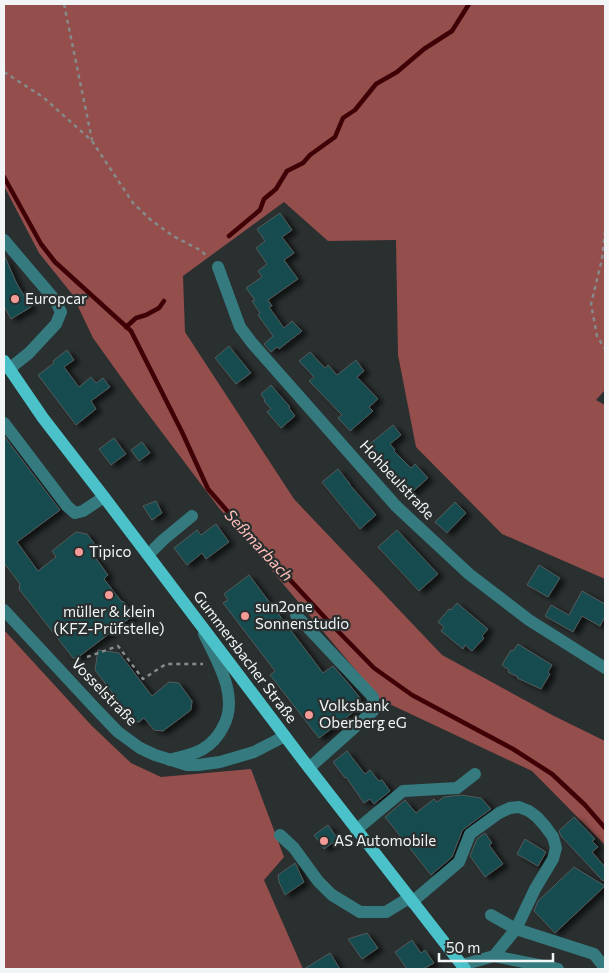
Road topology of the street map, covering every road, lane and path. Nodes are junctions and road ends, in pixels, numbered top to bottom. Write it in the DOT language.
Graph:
graph roads {
  1 [pos="64,4"];
  2 [pos="4,72"];
  3 [pos="92,141"];
  4 [pos="605,231"];
  5 [pos="4,240"];
  6 [pos="218,267"];
  7 [pos="605,349"];
  8 [pos="6,365"];
  9 [pos="4,423"];
  10 [pos="104,497"];
  11 [pos="192,516"];
  12 [pos="148,555"];
  13 [pos="4,610"];
  14 [pos="296,615"];
  15 [pos="198,623"];
  16 [pos="87,657"];
  17 [pos="218,664"];
  18 [pos="605,668"];
  19 [pos="285,736"];
  20 [pos="170,760"];
  21 [pos="309,768"];
  22 [pos="476,774"];
  23 [pos="356,830"];
  24 [pos="280,835"];
  25 [pos="411,900"];
  26 [pos="491,915"];
  27 [pos="516,929"];
  28 [pos="494,956"];
  29 [pos="463,967"];
  30 [pos="605,968"];
  31 [pos="558,969"];
  1 -- 3 [label="path"];
  2 -- 3 [label="path"];
  3 -- 6 [label="path"];
  4 -- 7 [label="path"];
  5 -- 8 [label="street"];
  6 -- 18 [label="street, Hohbeulstraße"];
  8 -- 10 [label="main road, Gummersbacher Straße"];
  9 -- 10 [label="street"];
  10 -- 12 [label="main road, Gummersbacher Straße"];
  11 -- 12 [label="street"];
  12 -- 15 [label="main road, Gummersbacher Straße"];
  13 -- 20 [label="street, Vosselstraße"];
  14 -- 21 [label="street"];
  15 -- 17 [label="street"];
  15 -- 19 [label="main road, Gummersbacher Straße"];
  16 -- 17 [label="path"];
  17 -- 20 [label="street"];
  19 -- 20 [label="street, Vosselstraße"];
  19 -- 21 [label="main road, Gummersbacher Straße"];
  21 -- 23 [label="main road, Gummersbacher Straße"];
  22 -- 23 [label="street"];
  23 -- 25 [label="main road, Gummersbacher Straße"];
  24 -- 25 [label="street"];
  25 -- 27 [label="street"];
  25 -- 29 [label="main road, Gummersbacher Straße"];
  26 -- 27 [label="street"];
  27 -- 28 [label="street"];
  27 -- 30 [label="street"];
  28 -- 29 [label="street"];
  28 -- 31 [label="street"];
}
